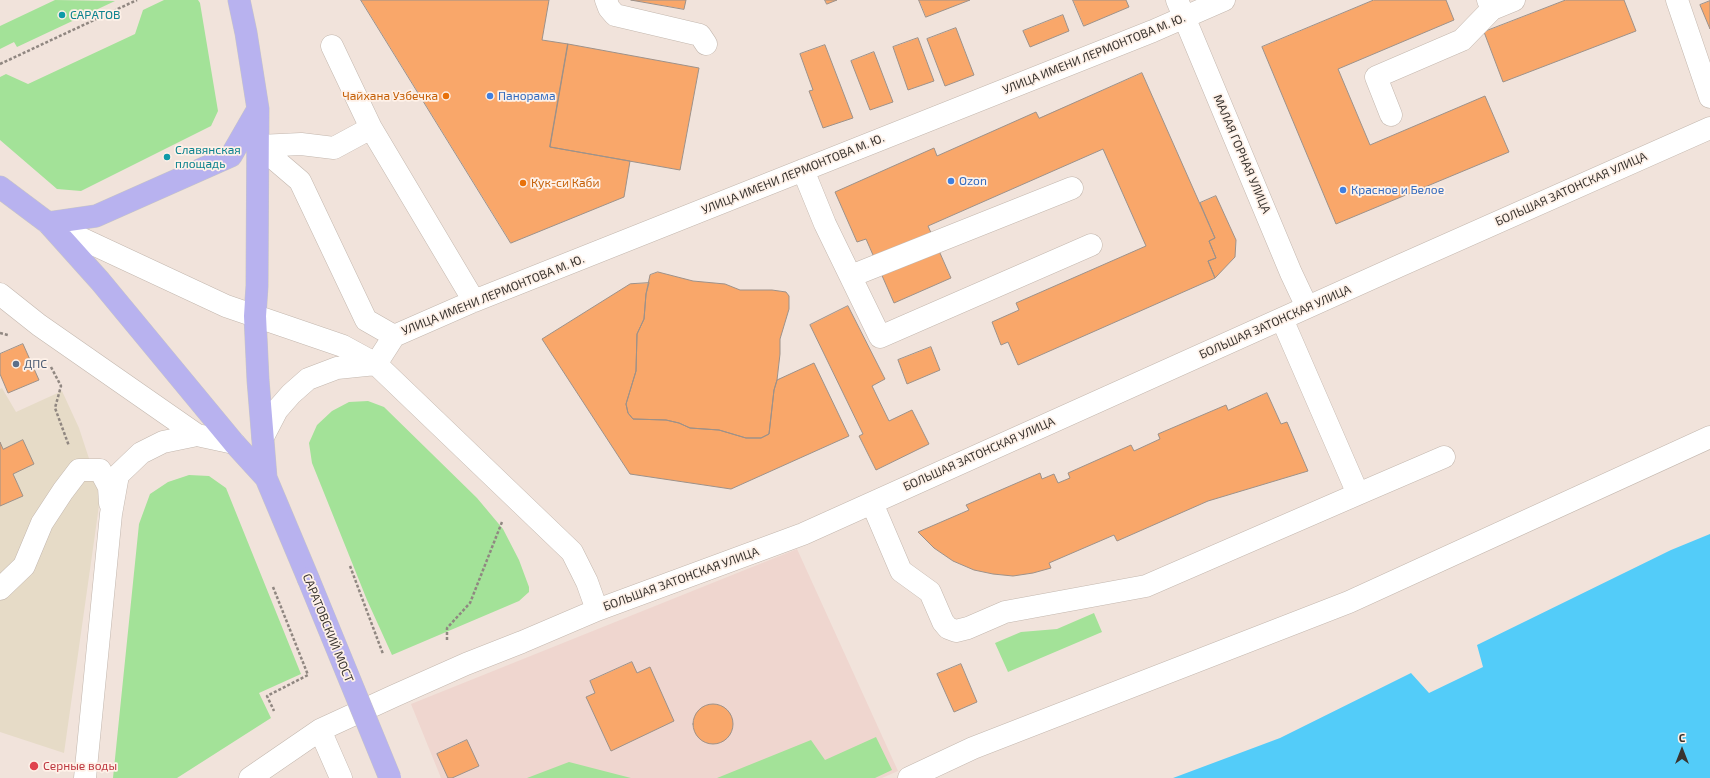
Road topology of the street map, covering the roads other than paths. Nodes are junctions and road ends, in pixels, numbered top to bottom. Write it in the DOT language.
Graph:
graph roads {
  1 [pos="239,0"];
  2 [pos="606,0"];
  3 [pos="1224,0"];
  4 [pos="1514,0"];
  5 [pos="1677,0"];
  6 [pos="1490,4"];
  7 [pos="1181,8"];
  8 [pos="706,44"];
  9 [pos="332,46"];
  10 [pos="1710,97"];
  11 [pos="258,110"];
  12 [pos="1391,115"];
  13 [pos="371,128"];
  14 [pos="1710,128"];
  15 [pos="259,146"];
  16 [pos="803,170"];
  17 [pos="0,187"];
  18 [pos="1072,188"];
  19 [pos="48,223"];
  20 [pos="1090,245"];
  21 [pos="851,276"];
  22 [pos="2,301"];
  23 [pos="474,301"];
  24 [pos="1307,307"];
  25 [pos="256,316"];
  26 [pos="1282,319"];
  27 [pos="394,336"];
  28 [pos="376,364"];
  29 [pos="197,435"];
  30 [pos="263,437"];
  31 [pos="1710,438"];
  32 [pos="234,444"];
  33 [pos="1444,457"];
  34 [pos="266,478"];
  35 [pos="1358,494"];
  36 [pos="872,503"];
  37 [pos="111,514"];
  38 [pos="0,589"];
  39 [pos="597,610"];
  40 [pos="320,730"];
  41 [pos="85,778"];
  42 [pos="250,778"];
  43 [pos="341,778"];
  44 [pos="390,778"];
  45 [pos="908,778"];
  1 -- 11 [label="main road"];
  2 -- 8 [label="street"];
  3 -- 7 [label="street, УЛИЦА ИМЕНИ ЛЕРМОНТОВА М. Ю."];
  4 -- 6 [label="street"];
  5 -- 10 [label="street"];
  6 -- 12 [label="street"];
  7 -- 16 [label="street, УЛИЦА ИМЕНИ ЛЕРМОНТОВА М. Ю."];
  7 -- 24 [label="street, МАЛАЯ ГОРНАЯ УЛИЦА"];
  9 -- 13 [label="street"];
  11 -- 15 [label="main road"];
  11 -- 19 [label="main road"];
  13 -- 15 [label="street"];
  13 -- 23 [label="street"];
  14 -- 24 [label="street, БОЛЬШАЯ ЗАТОНСКАЯ УЛИЦА"];
  15 -- 25 [label="main road"];
  15 -- 27 [label="street"];
  16 -- 21 [label="street"];
  16 -- 23 [label="street, УЛИЦА ИМЕНИ ЛЕРМОНТОВА М. Ю."];
  17 -- 19 [label="main road"];
  18 -- 21 [label="street"];
  19 -- 25 [label="street"];
  19 -- 32 [label="main road"];
  20 -- 21 [label="street"];
  22 -- 29 [label="street"];
  23 -- 27 [label="street, УЛИЦА ИМЕНИ ЛЕРМОНТОВА М. Ю."];
  24 -- 26 [label="street, БОЛЬШАЯ ЗАТОНСКАЯ УЛИЦА"];
  25 -- 28 [label="street"];
  25 -- 30 [label="main road"];
  26 -- 35 [label="street"];
  26 -- 36 [label="street, БОЛЬШАЯ ЗАТОНСКАЯ УЛИЦА"];
  27 -- 28 [label="street, УЛИЦА ИМЕНИ ЛЕРМОНТОВА М. Ю."];
  28 -- 30 [label="street"];
  28 -- 39 [label="street"];
  29 -- 32 [label="street"];
  29 -- 37 [label="street"];
  30 -- 34 [label="main road"];
  31 -- 45 [label="street"];
  32 -- 34 [label="main road"];
  33 -- 35 [label="street"];
  34 -- 44 [label="main road, САРАТОВСКИЙ МОСТ, bridge"];
  35 -- 36 [label="street"];
  36 -- 39 [label="street, БОЛЬШАЯ ЗАТОНСКАЯ УЛИЦА"];
  37 -- 38 [label="street"];
  37 -- 41 [label="street"];
  39 -- 40 [label="street, БОЛЬШАЯ ЗАТОНСКАЯ УЛИЦА"];
  40 -- 42 [label="street, БОЛЬШАЯ ЗАТОНСКАЯ УЛИЦА"];
  40 -- 43 [label="street"];
}
